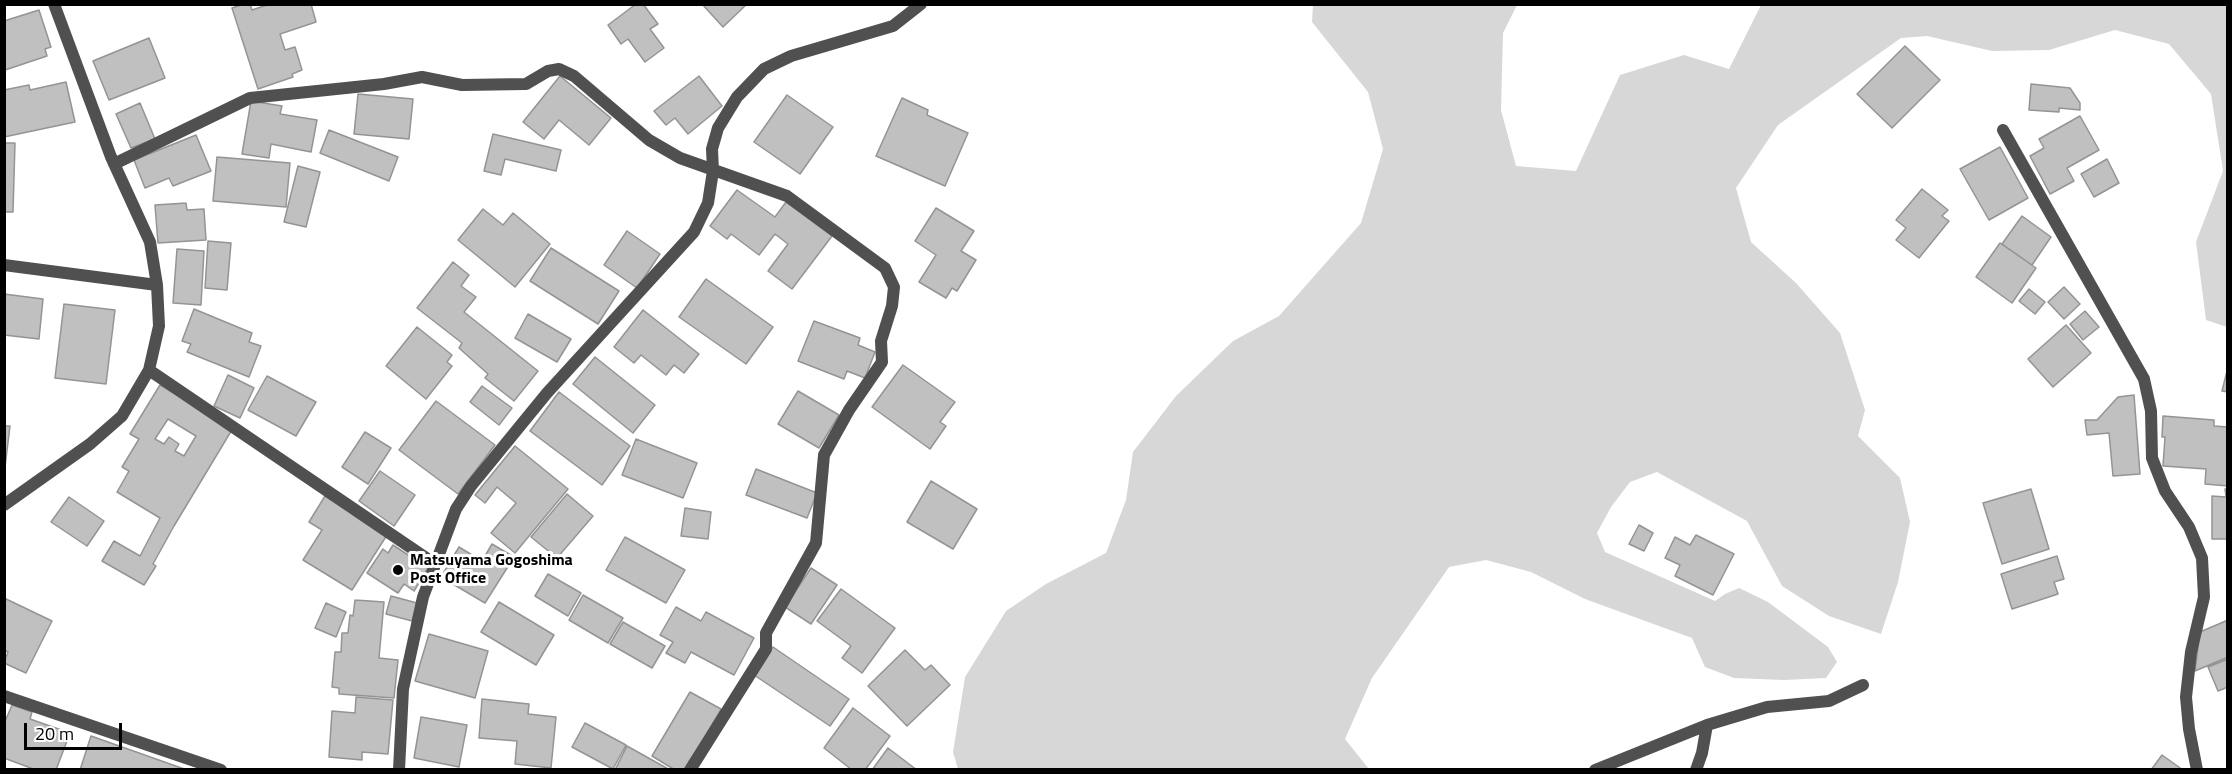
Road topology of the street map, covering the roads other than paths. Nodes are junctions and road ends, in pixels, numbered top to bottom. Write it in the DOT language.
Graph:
graph roads {
  1 [pos="54,4"];
  2 [pos="921,4"];
  3 [pos="2003,130"];
  4 [pos="114,164"];
  5 [pos="713,171"];
  6 [pos="4,264"];
  7 [pos="157,285"];
  8 [pos="149,370"];
  9 [pos="4,505"];
  10 [pos="435,564"];
  11 [pos="1863,685"];
  12 [pos="4,696"];
  13 [pos="1707,725"];
  14 [pos="221,770"];
  15 [pos="399,770"];
  16 [pos="690,770"];
  17 [pos="1595,770"];
  18 [pos="1696,770"];
  19 [pos="2197,770"];
  1 -- 4 [label="street"];
  2 -- 5 [label="street"];
  3 -- 19 [label="street"];
  4 -- 5 [label="street"];
  4 -- 7 [label="street"];
  5 -- 10 [label="street"];
  5 -- 16 [label="street"];
  6 -- 7 [label="street"];
  7 -- 8 [label="street"];
  8 -- 9 [label="street"];
  8 -- 10 [label="street"];
  10 -- 15 [label="street"];
  11 -- 13 [label="street"];
  12 -- 14 [label="street"];
  13 -- 17 [label="street"];
  13 -- 18 [label="street"];
}
